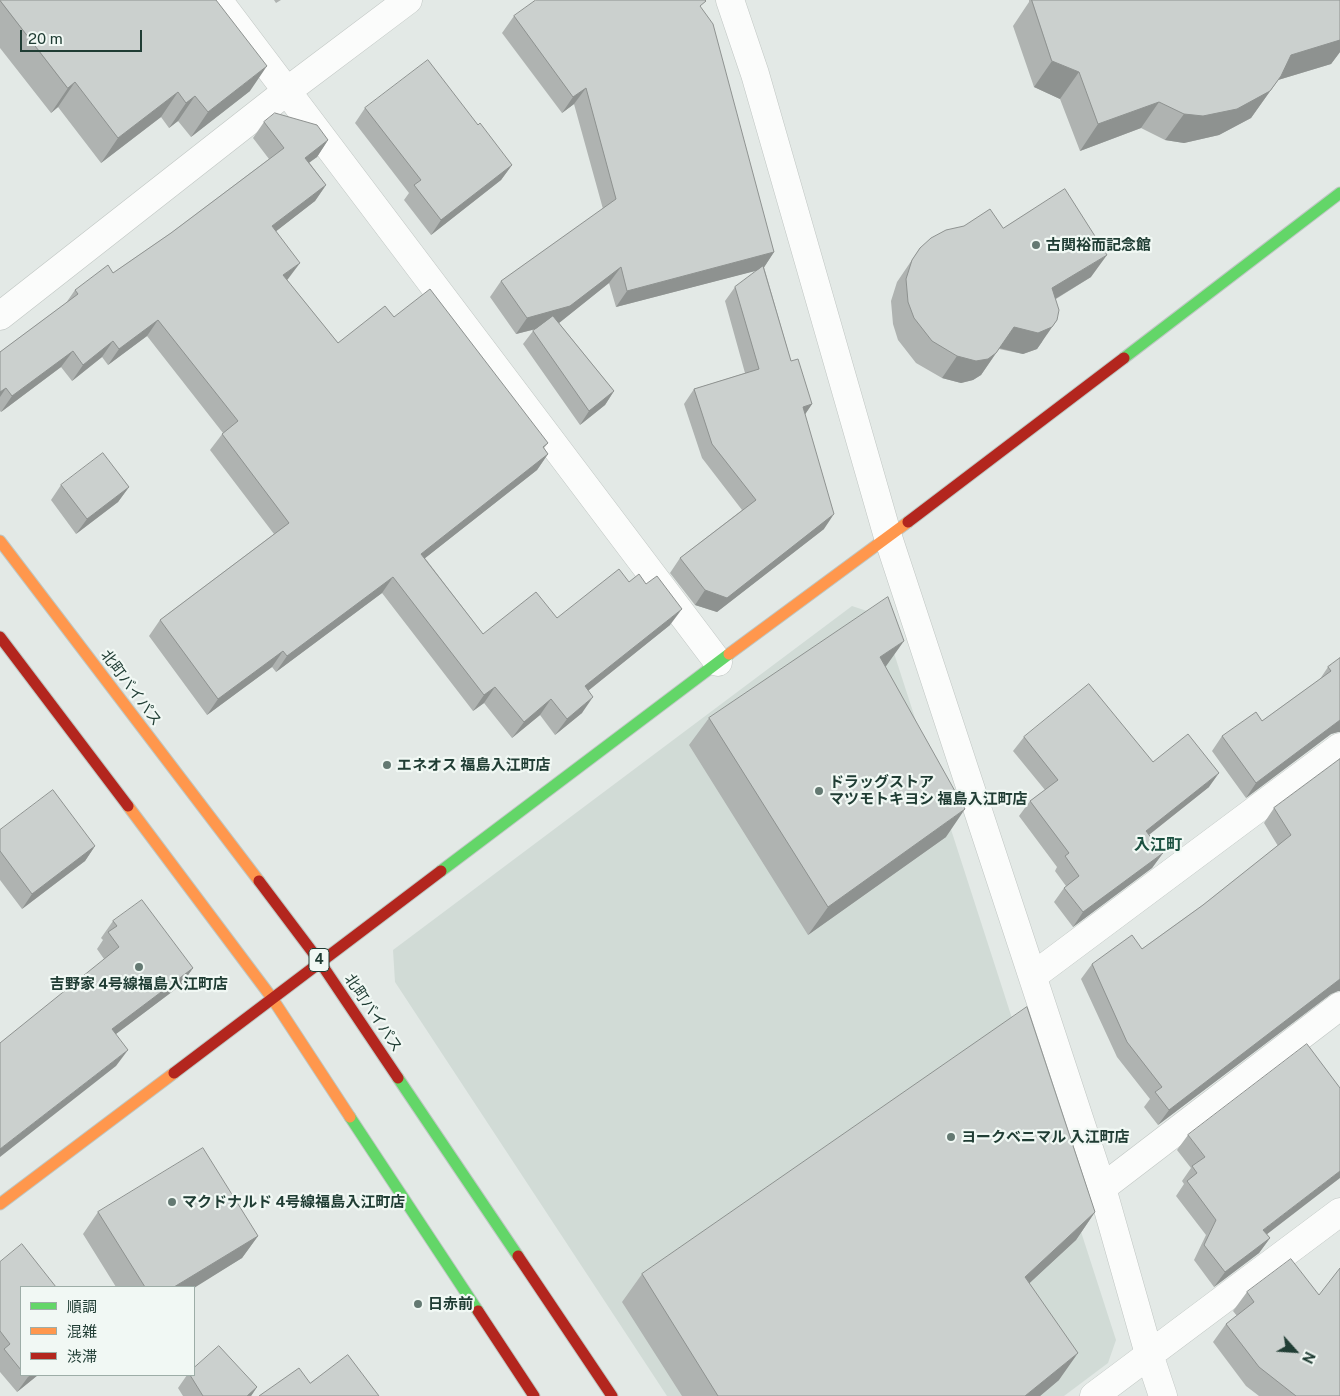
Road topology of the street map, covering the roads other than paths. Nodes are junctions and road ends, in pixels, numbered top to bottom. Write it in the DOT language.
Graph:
graph roads {
  1 [pos="218,0"];
  2 [pos="408,0"];
  3 [pos="730,0"];
  4 [pos="287,91"];
  5 [pos="1340,193"];
  6 [pos="0,316"];
  7 [pos="888,537"];
  8 [pos="0,541"];
  9 [pos="0,637"];
  10 [pos="718,662"];
  11 [pos="1339,750"];
  12 [pos="320,962"];
  13 [pos="1033,976"];
  14 [pos="272,998"];
  15 [pos="1340,1006"];
  16 [pos="1102,1188"];
  17 [pos="0,1204"];
  18 [pos="1340,1212"];
  19 [pos="1149,1354"];
  20 [pos="534,1396"];
  21 [pos="612,1396"];
  22 [pos="1094,1396"];
  23 [pos="1163,1396"];
  1 -- 4 [label="street"];
  2 -- 4 [label="street"];
  3 -- 7 [label="street"];
  4 -- 6 [label="street"];
  4 -- 10 [label="street"];
  5 -- 7 [label="main road"];
  7 -- 10 [label="main road"];
  7 -- 13 [label="street"];
  8 -- 12 [label="main road, 北町バイパス / 4"];
  9 -- 14 [label="main road"];
  10 -- 12 [label="main road"];
  11 -- 13 [label="street"];
  12 -- 14 [label="main road"];
  12 -- 21 [label="main road, 北町バイパス / 4"];
  13 -- 16 [label="street"];
  14 -- 17 [label="main road"];
  14 -- 20 [label="main road"];
  15 -- 16 [label="street"];
  16 -- 19 [label="street"];
  18 -- 19 [label="street"];
  19 -- 22 [label="street"];
  19 -- 23 [label="street"];
}
